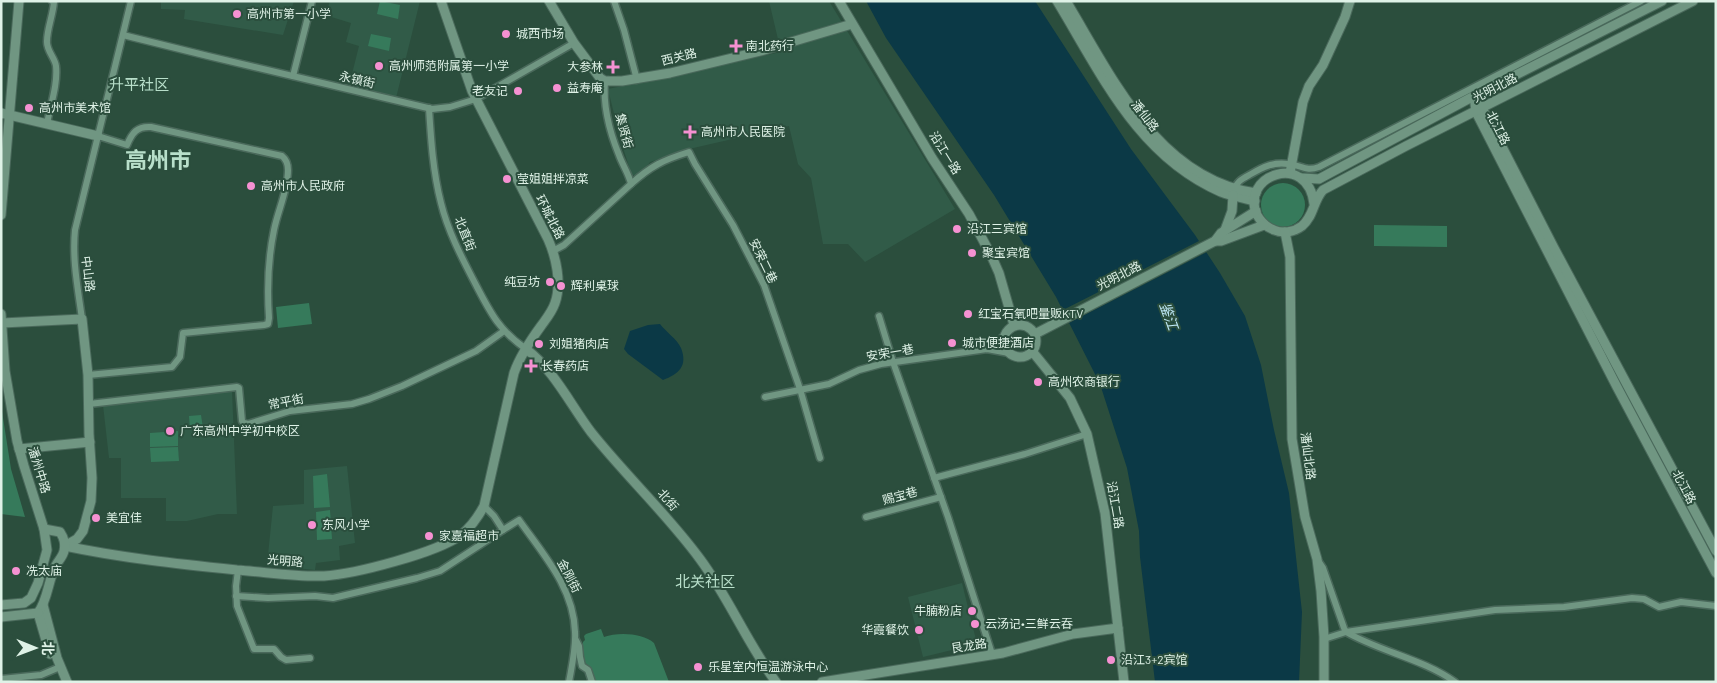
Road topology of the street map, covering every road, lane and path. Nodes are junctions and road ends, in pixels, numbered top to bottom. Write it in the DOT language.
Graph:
graph roads {
  1 [pos="19,1"];
  2 [pos="52,1"];
  3 [pos="131,1"];
  4 [pos="312,1"];
  5 [pos="441,1"];
  6 [pos="549,1"];
  7 [pos="614,1"];
  8 [pos="839,1"];
  9 [pos="1057,1"];
  10 [pos="1066,1"];
  11 [pos="1350,1"];
  12 [pos="1641,1"];
  13 [pos="1662,1"];
  14 [pos="1693,1"];
  15 [pos="852,24"];
  16 [pos="1606,30"];
  17 [pos="123,35"];
  18 [pos="1612,41"];
  19 [pos="574,43"];
  20 [pos="293,76"];
  21 [pos="637,80"];
  22 [pos="605,81"];
  23 [pos="1472,92"];
  24 [pos="476,99"];
  25 [pos="429,108"];
  26 [pos="1480,110"];
  27 [pos="6,114"];
  28 [pos="47,124"];
  29 [pos="98,136"];
  30 [pos="1290,168"];
  31 [pos="1302,178"];
  32 [pos="631,184"];
  33 [pos="1234,192"];
  34 [pos="1255,197"];
  35 [pos="1314,204"];
  36 [pos="1256,212"];
  37 [pos="1,215"];
  38 [pos="1264,225"];
  39 [pos="1225,230"];
  40 [pos="1285,232"];
  41 [pos="1214,241"];
  42 [pos="553,251"];
  43 [pos="1,314"];
  44 [pos="879,316"];
  45 [pos="82,318"];
  46 [pos="2,323"];
  47 [pos="1014,325"];
  48 [pos="504,331"];
  49 [pos="1034,334"];
  50 [pos="1004,336"];
  51 [pos="2,341"];
  52 [pos="526,348"];
  53 [pos="987,349"];
  54 [pos="1032,351"];
  55 [pos="1008,353"];
  56 [pos="893,362"];
  57 [pos="88,375"];
  58 [pos="5,389"];
  59 [pos="800,389"];
  60 [pos="765,397"];
  61 [pos="89,404"];
  62 [pos="1087,434"];
  63 [pos="90,442"];
  64 [pos="19,449"];
  65 [pos="820,458"];
  66 [pos="934,478"];
  67 [pos="941,497"];
  68 [pos="484,506"];
  69 [pos="866,517"];
  70 [pos="44,529"];
  71 [pos="503,530"];
  72 [pos="65,546"];
  73 [pos="1716,550"];
  74 [pos="1317,559"];
  75 [pos="238,570"];
  76 [pos="1716,573"];
  77 [pos="236,596"];
  78 [pos="1,605"];
  79 [pos="43,605"];
  80 [pos="1716,606"];
  81 [pos="38,613"];
  82 [pos="1,617"];
  83 [pos="1118,628"];
  84 [pos="1346,632"];
  85 [pos="575,639"];
  86 [pos="1324,639"];
  87 [pos="992,654"];
  88 [pos="310,658"];
  89 [pos="57,668"];
  90 [pos="1,679"];
  91 [pos="61,682"];
  92 [pos="67,682"];
  93 [pos="569,682"];
  94 [pos="592,682"];
  95 [pos="776,682"];
  96 [pos="822,682"];
  97 [pos="1124,682"];
  98 [pos="1324,682"];
  99 [pos="1455,682"];
  1 -- 27 [label="street"];
  2 -- 28 [label="street"];
  3 -- 17 [label="street, 中山路"];
  4 -- 20 [label="street"];
  5 -- 24 [label="street, 环城北路"];
  6 -- 19 [label="street"];
  7 -- 21 [label="street"];
  8 -- 15 [label="street, 沿江一路"];
  9 -- 33 [label="street, 潘仙路"];
  10 -- 33 [label="street, 潘仙路"];
  11 -- 30 [label="street"];
  12 -- 23 [label="street"];
  13 -- 16 [label="street, 光明北路"];
  14 -- 18 [label="street, 光明北路"];
  15 -- 21 [label="street, 西关路"];
  15 -- 47 [label="street, 沿江一路"];
  16 -- 18 [label="street"];
  16 -- 23 [label="street, 光明北路"];
  17 -- 20 [label="street, 永镇街"];
  17 -- 29 [label="street, 中山路"];
  18 -- 26 [label="street, 光明北路"];
  19 -- 22 [label="street"];
  19 -- 24 [label="street, 永镇街"];
  20 -- 25 [label="street, 永镇街"];
  21 -- 22 [label="street, 西关路"];
  22 -- 32 [label="street, 集贤街"];
  23 -- 26 [label="street, 北江路"];
  23 -- 30 [label="street"];
  23 -- 31 [label="street, 光明北路"];
  24 -- 25 [label="street, 永镇街"];
  24 -- 42 [label="street, 环城北路"];
  25 -- 48 [label="street, 北直街"];
  26 -- 35 [label="street, 光明北路"];
  26 -- 73 [label="street, 北江路"];
  26 -- 76 [label="street, 北江路"];
  27 -- 28 [label="street"];
  27 -- 37 [label="street"];
  28 -- 29 [label="street"];
  29 -- 45 [label="street, 中山路"];
  29 -- 57 [label="street"];
  30 -- 31 [label="street, 光明北路"];
  30 -- 33 [label="street"];
  30 -- 34 [label="street"];
  31 -- 35 [label="street"];
  32 -- 42 [label="street"];
  32 -- 59 [label="street, 安荣二巷"];
  33 -- 34 [label="street, 潘仙路"];
  33 -- 39 [label="street"];
  34 -- 36 [label="street"];
  35 -- 40 [label="street, 光明北路"];
  36 -- 38 [label="street"];
  36 -- 39 [label="street, 光明北路"];
  38 -- 40 [label="street"];
  38 -- 41 [label="street, 光明北路"];
  39 -- 41 [label="street, 光明北路"];
  40 -- 74 [label="street, 潘仙北路"];
  41 -- 49 [label="street, 光明北路"];
  42 -- 52 [label="street, 环城北路"];
  43 -- 46 [label="street, 潘州中路"];
  44 -- 56 [label="street"];
  45 -- 46 [label="street"];
  45 -- 57 [label="street, 中山路"];
  46 -- 51 [label="street, 潘州中路"];
  47 -- 49 [label="street"];
  47 -- 50 [label="street"];
  48 -- 52 [label="street, 北直街"];
  48 -- 61 [label="street, 常平街"];
  49 -- 54 [label="street"];
  50 -- 53 [label="street"];
  50 -- 55 [label="street"];
  51 -- 58 [label="street, 潘州中路"];
  52 -- 68 [label="street, 环城北路"];
  52 -- 95 [label="street, 北街"];
  53 -- 55 [label="street"];
  53 -- 56 [label="street, 安荣一巷"];
  54 -- 55 [label="street"];
  54 -- 62 [label="street, 沿江二路"];
  56 -- 59 [label="street, 安荣一巷"];
  56 -- 66 [label="street"];
  57 -- 61 [label="street, 中山路"];
  58 -- 64 [label="street, 潘州中路"];
  59 -- 60 [label="street, 安荣一巷"];
  59 -- 65 [label="street"];
  61 -- 63 [label="street, 中山路"];
  62 -- 66 [label="street"];
  62 -- 83 [label="street, 沿江二路"];
  63 -- 64 [label="street"];
  63 -- 72 [label="street, 中山路"];
  64 -- 70 [label="street, 潘州中路"];
  66 -- 67 [label="street"];
  67 -- 69 [label="street, 赐宝巷"];
  67 -- 87 [label="street"];
  68 -- 71 [label="street"];
  68 -- 75 [label="street, 光明路"];
  70 -- 72 [label="street"];
  70 -- 78 [label="street"];
  71 -- 77 [label="street"];
  71 -- 85 [label="street, 金刚街"];
  72 -- 75 [label="street, 光明路"];
  72 -- 79 [label="street"];
  74 -- 84 [label="street"];
  74 -- 86 [label="street, 潘仙北路"];
  75 -- 77 [label="street"];
  77 -- 88 [label="street"];
  79 -- 81 [label="street"];
  79 -- 89 [label="street"];
  80 -- 84 [label="street"];
  81 -- 82 [label="street"];
  81 -- 89 [label="street"];
  83 -- 87 [label="street, 艮龙路"];
  83 -- 97 [label="street, 沿江二路"];
  84 -- 86 [label="street"];
  84 -- 99 [label="street"];
  85 -- 93 [label="street, 金刚街"];
  85 -- 94 [label="street"];
  86 -- 98 [label="street, 潘仙北路"];
  87 -- 96 [label="street, 艮龙路"];
  89 -- 90 [label="street"];
  89 -- 91 [label="street"];
  89 -- 92 [label="street"];
}
